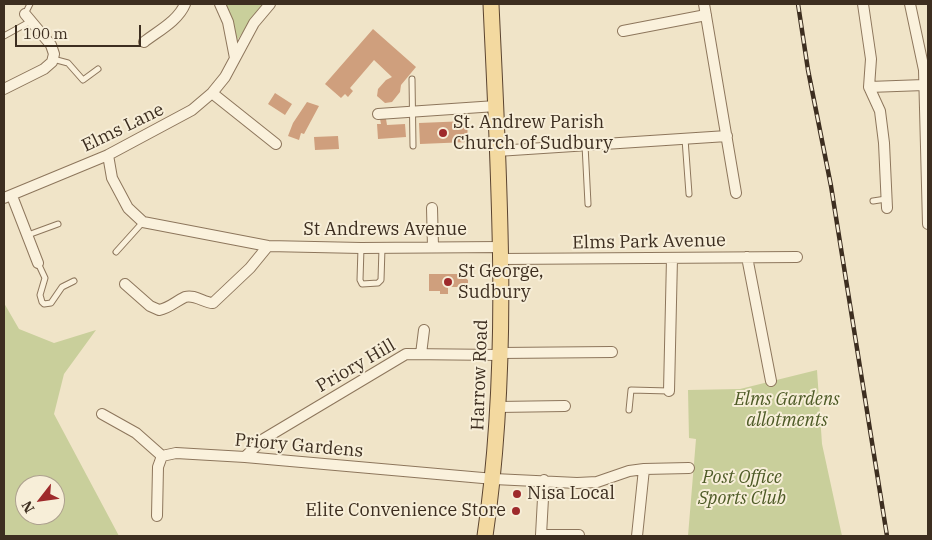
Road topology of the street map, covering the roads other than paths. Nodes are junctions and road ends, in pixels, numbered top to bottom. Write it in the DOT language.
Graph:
graph roads {
  1 [pos="184,4"];
  2 [pos="220,4"];
  3 [pos="270,4"];
  4 [pos="491,4"];
  5 [pos="704,4"];
  6 [pos="862,4"];
  7 [pos="910,4"];
  8 [pos="29,13"];
  9 [pos="706,15"];
  10 [pos="623,31"];
  11 [pos="4,36"];
  12 [pos="144,42"];
  13 [pos="235,58"];
  14 [pos="53,59"];
  15 [pos="98,69"];
  16 [pos="412,78"];
  17 [pos="924,85"];
  18 [pos="869,87"];
  19 [pos="4,88"];
  20 [pos="212,93"];
  21 [pos="496,106"];
  22 [pos="413,112"];
  23 [pos="378,114"];
  24 [pos="726,136"];
  25 [pos="685,139"];
  26 [pos="276,144"];
  27 [pos="586,145"];
  28 [pos="413,146"];
  29 [pos="497,151"];
  30 [pos="108,155"];
  31 [pos="736,193"];
  32 [pos="690,194"];
  33 [pos="8,197"];
  34 [pos="873,201"];
  35 [pos="588,204"];
  36 [pos="886,204"];
  37 [pos="432,208"];
  38 [pos="144,222"];
  39 [pos="58,224"];
  40 [pos="928,224"];
  41 [pos="27,236"];
  42 [pos="268,246"];
  43 [pos="433,247"];
  44 [pos="361,248"];
  45 [pos="382,248"];
  46 [pos="116,252"];
  47 [pos="501,253"];
  48 [pos="747,257"];
  49 [pos="797,257"];
  50 [pos="672,258"];
  51 [pos="38,263"];
  52 [pos="74,281"];
  53 [pos="125,284"];
  54 [pos="424,330"];
  55 [pos="612,352"];
  56 [pos="421,354"];
  57 [pos="500,354"];
  58 [pos="771,381"];
  59 [pos="669,391"];
  60 [pos="565,406"];
  61 [pos="498,407"];
  62 [pos="629,410"];
  63 [pos="102,414"];
  64 [pos="162,456"];
  65 [pos="245,457"];
  66 [pos="689,468"];
  67 [pos="644,469"];
  68 [pos="494,479"];
  69 [pos="544,480"];
  70 [pos="157,516"];
  71 [pos="579,535"];
  72 [pos="485,536"];
  73 [pos="540,536"];
  74 [pos="638,536"];
  1 -- 12 [label="street"];
  2 -- 13 [label="street"];
  3 -- 13 [label="street, Elms Lane"];
  4 -- 21 [label="main road, Harrow Road"];
  5 -- 9 [label="street"];
  6 -- 18 [label="street"];
  7 -- 17 [label="street"];
  8 -- 11 [label="lane"];
  8 -- 14 [label="street"];
  9 -- 10 [label="street"];
  9 -- 24 [label="street"];
  13 -- 20 [label="street, Elms Lane"];
  14 -- 15 [label="lane"];
  14 -- 19 [label="street"];
  16 -- 22 [label="lane"];
  17 -- 18 [label="street"];
  17 -- 40 [label="street"];
  18 -- 36 [label="street"];
  20 -- 26 [label="street"];
  20 -- 30 [label="street, Elms Lane"];
  21 -- 22 [label="street"];
  21 -- 29 [label="main road, Harrow Road"];
  22 -- 23 [label="street"];
  22 -- 28 [label="lane"];
  24 -- 25 [label="street"];
  24 -- 31 [label="street"];
  25 -- 27 [label="street"];
  25 -- 32 [label="lane"];
  27 -- 29 [label="street"];
  27 -- 35 [label="lane"];
  29 -- 47 [label="main road, Harrow Road"];
  30 -- 33 [label="street, Elms Lane"];
  30 -- 38 [label="street"];
  33 -- 41 [label="street"];
  34 -- 36 [label="lane"];
  37 -- 43 [label="street"];
  38 -- 42 [label="street, St Andrews Avenue"];
  38 -- 46 [label="lane"];
  39 -- 41 [label="lane"];
  41 -- 51 [label="street"];
  42 -- 44 [label="street, St Andrews Avenue"];
  42 -- 53 [label="street"];
  43 -- 45 [label="street, St Andrews Avenue"];
  43 -- 47 [label="street, St Andrews Avenue"];
  44 -- 45 [label="street, St Andrews Avenue"];
  44 -- 45 [label="lane"];
  47 -- 50 [label="street, Elms Park Avenue"];
  47 -- 57 [label="main road, Harrow Road"];
  48 -- 49 [label="street, Elms Park Avenue"];
  48 -- 50 [label="street, Elms Park Avenue"];
  48 -- 58 [label="street"];
  50 -- 59 [label="street"];
  51 -- 52 [label="lane"];
  54 -- 56 [label="street"];
  55 -- 57 [label="street, Priory Hill"];
  56 -- 57 [label="street, Priory Hill"];
  56 -- 65 [label="street, Priory Hill"];
  57 -- 61 [label="main road, Harrow Road"];
  59 -- 62 [label="lane"];
  60 -- 61 [label="street"];
  61 -- 68 [label="main road, Harrow Road"];
  63 -- 64 [label="street"];
  64 -- 65 [label="street, Priory Gardens"];
  64 -- 70 [label="street"];
  65 -- 68 [label="street, Priory Gardens"];
  66 -- 67 [label="street, Priory Gardens"];
  67 -- 69 [label="street, Priory Gardens"];
  67 -- 74 [label="street"];
  68 -- 69 [label="street, Priory Gardens"];
  68 -- 72 [label="main road, Harrow Road"];
  69 -- 73 [label="street"];
  71 -- 73 [label="street"];
}
